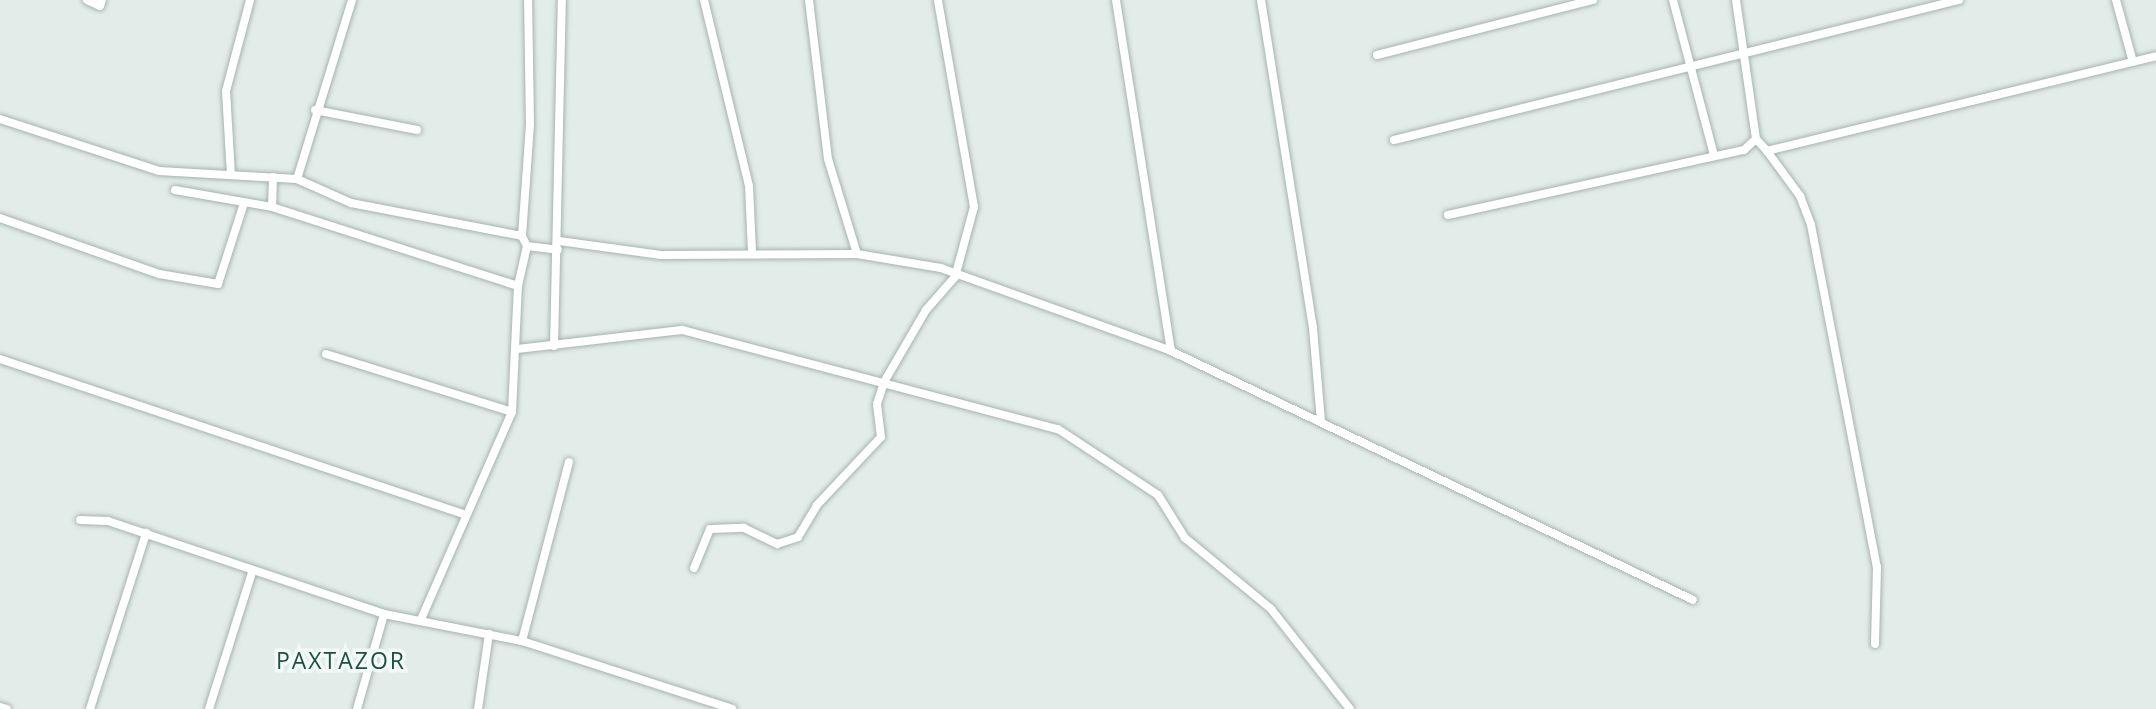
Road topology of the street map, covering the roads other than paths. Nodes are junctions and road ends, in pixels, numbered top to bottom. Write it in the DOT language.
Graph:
graph roads {
  1 [pos="87,0"];
  2 [pos="102,0"];
  3 [pos="250,0"];
  4 [pos="352,0"];
  5 [pos="528,0"];
  6 [pos="562,0"];
  7 [pos="704,0"];
  8 [pos="809,0"];
  9 [pos="938,0"];
  10 [pos="1116,0"];
  11 [pos="1261,0"];
  12 [pos="1593,0"];
  13 [pos="1673,0"];
  14 [pos="1736,0"];
  15 [pos="1959,0"];
  16 [pos="2116,0"];
  17 [pos="1741,54"];
  18 [pos="1377,55"];
  19 [pos="2156,56"];
  20 [pos="2133,62"];
  21 [pos="1689,66"];
  22 [pos="314,110"];
  23 [pos="0,119"];
  24 [pos="417,130"];
  25 [pos="1756,139"];
  26 [pos="1394,140"];
  27 [pos="1768,151"];
  28 [pos="1714,155"];
  29 [pos="231,175"];
  30 [pos="274,177"];
  31 [pos="297,179"];
  32 [pos="175,190"];
  33 [pos="243,206"];
  34 [pos="272,207"];
  35 [pos="1448,215"];
  36 [pos="0,218"];
  37 [pos="522,236"];
  38 [pos="527,246"];
  39 [pos="558,246"];
  40 [pos="752,253"];
  41 [pos="857,254"];
  42 [pos="955,277"];
  43 [pos="518,286"];
  44 [pos="554,346"];
  45 [pos="517,349"];
  46 [pos="1171,351"];
  47 [pos="326,354"];
  48 [pos="0,359"];
  49 [pos="884,382"];
  50 [pos="512,412"];
  51 [pos="1321,422"];
  52 [pos="569,462"];
  53 [pos="462,514"];
  54 [pos="80,520"];
  55 [pos="146,533"];
  56 [pos="694,568"];
  57 [pos="252,573"];
  58 [pos="1693,600"];
  59 [pos="384,614"];
  60 [pos="422,617"];
  61 [pos="489,634"];
  62 [pos="522,641"];
  63 [pos="1875,644"];
  64 [pos="0,707"];
  65 [pos="7,709"];
  66 [pos="90,709"];
  67 [pos="209,709"];
  68 [pos="357,709"];
  69 [pos="478,709"];
  70 [pos="732,709"];
  71 [pos="1350,709"];
  1 -- 2 [label="street"];
  3 -- 29 [label="street"];
  4 -- 22 [label="street"];
  5 -- 37 [label="street"];
  6 -- 39 [label="street"];
  7 -- 40 [label="street"];
  8 -- 41 [label="street"];
  9 -- 42 [label="street"];
  10 -- 46 [label="street"];
  11 -- 51 [label="street"];
  12 -- 18 [label="street"];
  13 -- 21 [label="street"];
  14 -- 17 [label="street"];
  15 -- 17 [label="street"];
  16 -- 20 [label="street"];
  17 -- 21 [label="street"];
  17 -- 25 [label="street"];
  19 -- 20 [label="street"];
  20 -- 27 [label="street"];
  21 -- 26 [label="street"];
  21 -- 28 [label="street"];
  22 -- 24 [label="street"];
  22 -- 31 [label="street"];
  23 -- 29 [label="street"];
  25 -- 27 [label="street"];
  25 -- 28 [label="street"];
  27 -- 63 [label="street"];
  28 -- 35 [label="street"];
  29 -- 30 [label="street"];
  30 -- 31 [label="street"];
  30 -- 34 [label="street"];
  31 -- 37 [label="street"];
  32 -- 33 [label="street"];
  33 -- 34 [label="street"];
  33 -- 36 [label="street"];
  34 -- 43 [label="street"];
  37 -- 38 [label="street"];
  38 -- 39 [label="street"];
  38 -- 43 [label="street"];
  39 -- 40 [label="street"];
  39 -- 44 [label="street"];
  40 -- 41 [label="street"];
  41 -- 42 [label="street"];
  42 -- 46 [label="street"];
  42 -- 49 [label="street"];
  43 -- 45 [label="street"];
  44 -- 45 [label="street"];
  44 -- 49 [label="street"];
  45 -- 50 [label="street"];
  46 -- 51 [label="street"];
  47 -- 50 [label="street"];
  48 -- 53 [label="street"];
  49 -- 56 [label="street"];
  49 -- 71 [label="street"];
  50 -- 53 [label="street"];
  51 -- 58 [label="street"];
  52 -- 62 [label="street"];
  53 -- 60 [label="street"];
  54 -- 55 [label="street"];
  55 -- 57 [label="street"];
  55 -- 66 [label="street"];
  57 -- 59 [label="street"];
  57 -- 67 [label="street"];
  59 -- 60 [label="street"];
  59 -- 68 [label="street"];
  60 -- 61 [label="street"];
  61 -- 62 [label="street"];
  61 -- 69 [label="street"];
  62 -- 70 [label="street"];
  64 -- 65 [label="street"];
}
